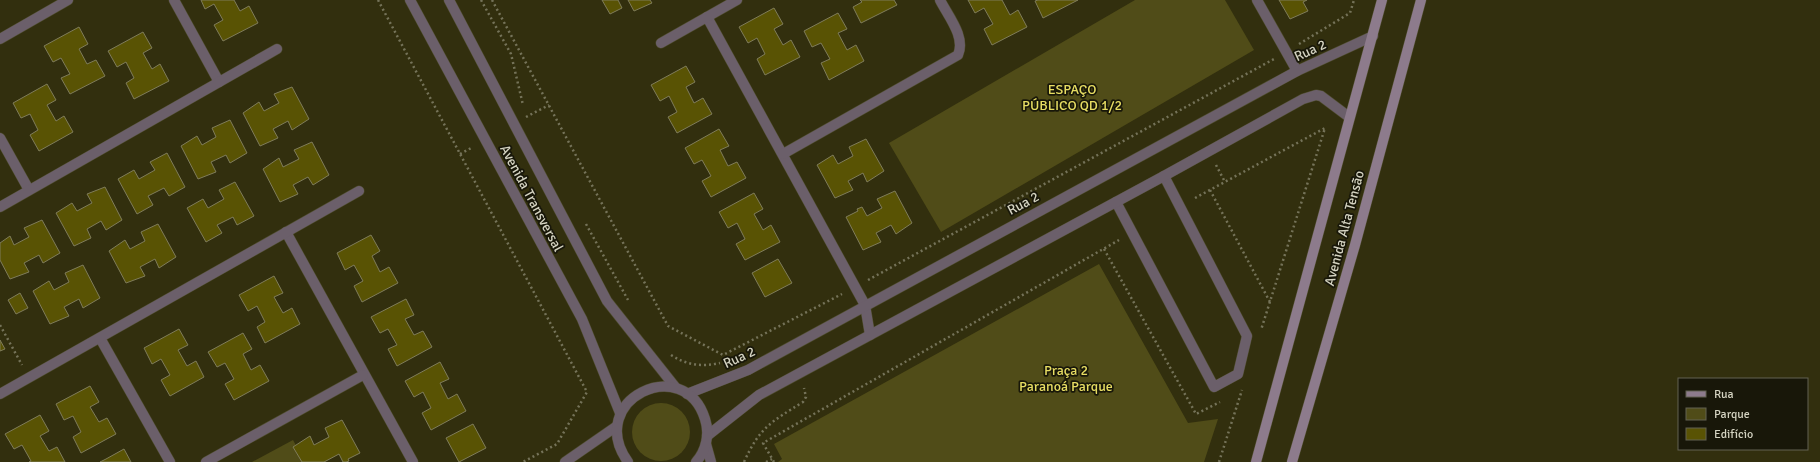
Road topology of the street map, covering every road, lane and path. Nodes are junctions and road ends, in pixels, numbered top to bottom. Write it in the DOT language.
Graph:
graph roads {
  1 [pos="68,0"];
  2 [pos="174,0"];
  3 [pos="378,0"];
  4 [pos="410,0"];
  5 [pos="449,0"];
  6 [pos="481,0"];
  7 [pos="492,0"];
  8 [pos="738,0"];
  9 [pos="940,0"];
  10 [pos="1257,0"];
  11 [pos="1354,0"];
  12 [pos="1382,0"];
  13 [pos="1421,0"];
  14 [pos="707,17"];
  15 [pos="1373,36"];
  16 [pos="0,39"];
  17 [pos="661,43"];
  18 [pos="278,49"];
  19 [pos="1286,52"];
  20 [pos="1297,71"];
  21 [pos="219,82"];
  22 [pos="549,105"];
  23 [pos="527,117"];
  24 [pos="1349,117"];
  25 [pos="515,124"];
  26 [pos="531,124"];
  27 [pos="0,138"];
  28 [pos="1209,152"];
  29 [pos="783,154"];
  30 [pos="1164,176"];
  31 [pos="1225,182"];
  32 [pos="29,190"];
  33 [pos="1210,190"];
  34 [pos="359,191"];
  35 [pos="1195,198"];
  36 [pos="1116,202"];
  37 [pos="0,207"];
  38 [pos="583,219"];
  39 [pos="286,232"];
  40 [pos="1119,240"];
  41 [pos="1104,249"];
  42 [pos="855,287"];
  43 [pos="628,301"];
  44 [pos="1270,302"];
  45 [pos="865,305"];
  46 [pos="0,325"];
  47 [pos="1260,332"];
  48 [pos="870,335"];
  49 [pos="100,338"];
  50 [pos="669,354"];
  51 [pos="726,362"];
  52 [pos="363,375"];
  53 [pos="29,378"];
  54 [pos="1244,383"];
  55 [pos="803,387"];
  56 [pos="676,388"];
  57 [pos="1242,390"];
  58 [pos="0,394"];
  59 [pos="687,394"];
  60 [pos="1235,394"];
  61 [pos="1222,401"];
  62 [pos="620,413"];
  63 [pos="617,426"];
  64 [pos="707,440"];
  65 [pos="773,460"];
  66 [pos="170,462"];
  67 [pos="206,462"];
  68 [pos="412,462"];
  69 [pos="522,462"];
  70 [pos="565,462"];
  71 [pos="628,462"];
  72 [pos="696,462"];
  73 [pos="711,462"];
  74 [pos="744,462"];
  75 [pos="766,462"];
  76 [pos="1219,462"];
  77 [pos="1256,462"];
  78 [pos="1292,462"];
  1 -- 16 [label="street"];
  2 -- 21 [label="street"];
  3 -- 69 [label="path"];
  4 -- 62 [label="street, Avenida Transversal"];
  5 -- 25 [label="street, Avenida Transversal"];
  6 -- 23 [label="path"];
  7 -- 22 [label="path"];
  8 -- 14 [label="street"];
  9 -- 29 [label="street"];
  10 -- 19 [label="street"];
  11 -- 19 [label="path"];
  12 -- 15 [label="street, Avenida Alta Tensão"];
  13 -- 78 [label="street, Avenida Alta Tensão"];
  14 -- 17 [label="street"];
  14 -- 29 [label="street"];
  15 -- 20 [label="street, Rua 2"];
  15 -- 24 [label="street, Avenida Alta Tensão"];
  18 -- 21 [label="street"];
  19 -- 20 [label="street"];
  19 -- 42 [label="path"];
  20 -- 45 [label="street, Rua 2"];
  21 -- 32 [label="street"];
  22 -- 23 [label="path"];
  22 -- 42 [label="path"];
  23 -- 25 [label="path"];
  23 -- 26 [label="path"];
  24 -- 28 [label="street"];
  24 -- 77 [label="street, Avenida Alta Tensão"];
  25 -- 56 [label="street, Avenida Transversal"];
  27 -- 32 [label="street"];
  28 -- 30 [label="street"];
  28 -- 31 [label="path"];
  29 -- 42 [label="street"];
  30 -- 36 [label="street"];
  30 -- 36 [label="street"];
  31 -- 33 [label="path"];
  31 -- 44 [label="path"];
  32 -- 37 [label="street"];
  33 -- 35 [label="path"];
  33 -- 44 [label="path"];
  34 -- 39 [label="street"];
  36 -- 48 [label="street"];
  38 -- 43 [label="path"];
  39 -- 49 [label="street"];
  39 -- 52 [label="street"];
  40 -- 41 [label="path"];
  41 -- 61 [label="path"];
  41 -- 65 [label="path"];
  42 -- 45 [label="street"];
  44 -- 47 [label="path"];
  45 -- 48 [label="street"];
  45 -- 59 [label="street, Rua 2"];
  46 -- 53 [label="path"];
  48 -- 64 [label="street"];
  49 -- 53 [label="street"];
  49 -- 66 [label="street"];
  50 -- 51 [label="path"];
  52 -- 67 [label="street"];
  52 -- 68 [label="street"];
  53 -- 58 [label="street"];
  54 -- 57 [label="path"];
  55 -- 74 [label="path"];
  56 -- 59 [label="street, Avenida Transversal"];
  56 -- 62 [label="street, Avenida Transversal"];
  57 -- 60 [label="path"];
  57 -- 76 [label="path"];
  59 -- 64 [label="street, Avenida Transversal"];
  62 -- 63 [label="street, Avenida Transversal"];
  63 -- 70 [label="street"];
  63 -- 71 [label="street, Avenida Transversal"];
  64 -- 72 [label="street"];
  64 -- 73 [label="street, Avenida Transversal"];
  65 -- 75 [label="path"];
}
